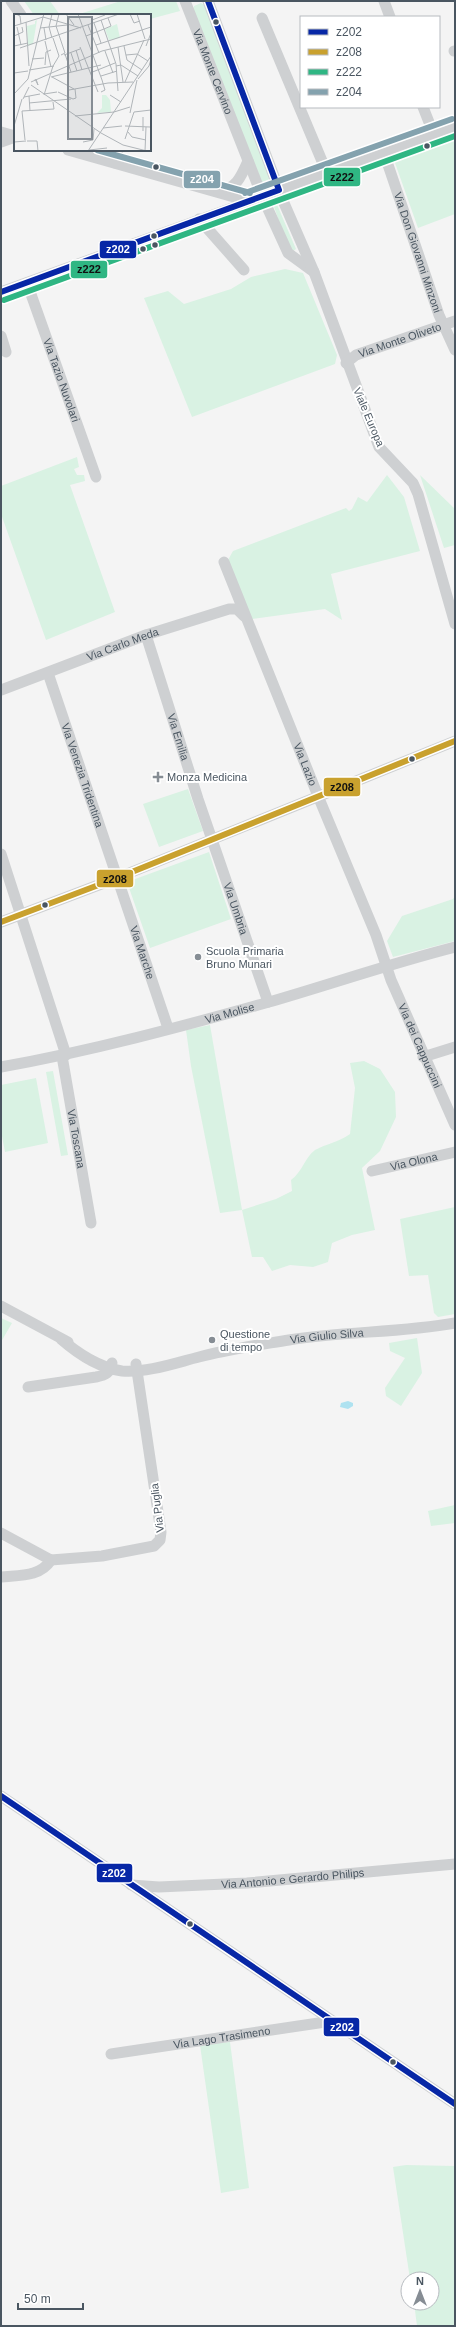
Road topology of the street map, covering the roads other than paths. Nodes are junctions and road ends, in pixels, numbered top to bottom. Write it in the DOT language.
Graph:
graph roads {
  1 [pos="11,1"];
  2 [pos="185,1"];
  3 [pos="208,1"];
  4 [pos="384,1"];
  5 [pos="20,14"];
  6 [pos="390,16"];
  7 [pos="262,18"];
  8 [pos="423,108"];
  9 [pos="455,127"];
  10 [pos="1,132"];
  11 [pos="434,135"];
  12 [pos="14,136"];
  13 [pos="14,136"];
  14 [pos="1,142"];
  15 [pos="72,151"];
  16 [pos="118,151"];
  17 [pos="384,153"];
  18 [pos="248,161"];
  19 [pos="115,163"];
  20 [pos="327,173"];
  21 [pos="279,190"];
  22 [pos="215,192"];
  23 [pos="262,196"];
  24 [pos="248,201"];
  25 [pos="199,219"];
  26 [pos="244,270"];
  27 [pos="314,272"];
  28 [pos="27,283"];
  29 [pos="1,292"];
  30 [pos="455,321"];
  31 [pos="444,325"];
  32 [pos="1,336"];
  33 [pos="455,350"];
  34 [pos="6,352"];
  35 [pos="346,363"];
  36 [pos="96,477"];
  37 [pos="224,562"];
  38 [pos="244,616"];
  39 [pos="455,624"];
  40 [pos="146,635"];
  41 [pos="48,673"];
  42 [pos="1,690"];
  43 [pos="455,741"];
  44 [pos="318,796"];
  45 [pos="212,839"];
  46 [pos="1,854"];
  47 [pos="117,878"];
  48 [pos="22,914"];
  49 [pos="1,922"];
  50 [pos="455,947"];
  51 [pos="387,965"];
  52 [pos="268,1002"];
  53 [pos="168,1028"];
  54 [pos="455,1047"];
  55 [pos="64,1056"];
  56 [pos="423,1057"];
  57 [pos="1,1067"];
  58 [pos="455,1125"];
  59 [pos="455,1152"];
  60 [pos="372,1171"];
  61 [pos="91,1222"];
  62 [pos="1,1306"];
  63 [pos="455,1323"];
  64 [pos="112,1366"];
  65 [pos="136,1367"];
  66 [pos="28,1387"];
  67 [pos="1,1532"];
  68 [pos="51,1560"];
  69 [pos="4,1577"];
  70 [pos="1,1796"];
  71 [pos="455,1864"];
  72 [pos="130,1885"];
  73 [pos="332,2021"];
  74 [pos="111,2054"];
  75 [pos="455,2104"];
  1 -- 5 [label="street"];
  2 -- 18 [label="street, Via Monte Cervino"];
  3 -- 21 [label="street, Via Monte Cervino"];
  4 -- 6 [label="street"];
  7 -- 20 [label="street"];
  8 -- 11 [label="street"];
  9 -- 11 [label="street"];
  10 -- 12 [label="street"];
  11 -- 17 [label="street"];
  13 -- 14 [label="street"];
  15 -- 19 [label="street"];
  16 -- 19 [label="street"];
  17 -- 20 [label="street"];
  17 -- 31 [label="street, Via Don Giovanni Minzoni"];
  18 -- 22 [label="street"];
  18 -- 23 [label="street, Via Monte Cervino"];
  19 -- 22 [label="street"];
  20 -- 21 [label="street"];
  21 -- 23 [label="street"];
  21 -- 27 [label="street, Viale Europa"];
  22 -- 24 [label="street"];
  23 -- 24 [label="street"];
  23 -- 27 [label="street"];
  24 -- 25 [label="street"];
  25 -- 26 [label="street"];
  25 -- 28 [label="street"];
  27 -- 35 [label="street, Viale Europa"];
  28 -- 29 [label="street"];
  28 -- 36 [label="street, Via Tazio Nuvolari"];
  30 -- 31 [label="street, Via Monte Oliveto"];
  31 -- 33 [label="street, Via Don Giovanni Minzoni"];
  31 -- 35 [label="street, Via Monte Oliveto"];
  32 -- 34 [label="street"];
  35 -- 39 [label="street, Viale Europa"];
  37 -- 38 [label="street, Via Lazio"];
  38 -- 40 [label="street, Via Carlo Meda"];
  38 -- 44 [label="street, Via Lazio"];
  40 -- 41 [label="street, Via Carlo Meda"];
  40 -- 45 [label="street, Via Emilia"];
  41 -- 42 [label="street, Via Carlo Meda"];
  41 -- 47 [label="street, Via Venezia Tridentina"];
  43 -- 44 [label="street"];
  44 -- 45 [label="street"];
  44 -- 51 [label="street, Via Lazio"];
  45 -- 47 [label="street"];
  45 -- 52 [label="street, Via Umbria"];
  46 -- 48 [label="street, Via Toscana"];
  47 -- 48 [label="street"];
  47 -- 53 [label="street, Via Marche"];
  48 -- 49 [label="street"];
  48 -- 55 [label="street, Via Toscana"];
  50 -- 51 [label="street, Via Molise"];
  51 -- 52 [label="street, Via Molise"];
  51 -- 56 [label="street, Via dei Cappuccini"];
  52 -- 53 [label="street, Via Molise"];
  53 -- 55 [label="street, Via Molise"];
  54 -- 56 [label="street"];
  55 -- 57 [label="street, Via Molise"];
  55 -- 61 [label="street, Via Toscana"];
  56 -- 58 [label="street, Via dei Cappuccini"];
  59 -- 60 [label="street, Via Olona"];
  62 -- 64 [label="street"];
  63 -- 65 [label="street, Via Giulio Silva"];
  64 -- 65 [label="street, Via Giulio Silva"];
  64 -- 66 [label="street, Via Giulio Silva"];
  65 -- 68 [label="street, Via Puglia"];
  67 -- 68 [label="street, Via Puglia"];
  68 -- 69 [label="street"];
  70 -- 72 [label="street"];
  71 -- 72 [label="street, Via Antonio e Gerardo Philips"];
  72 -- 73 [label="street"];
  73 -- 74 [label="street, Via Lago Trasimeno"];
  73 -- 75 [label="street"];
}
